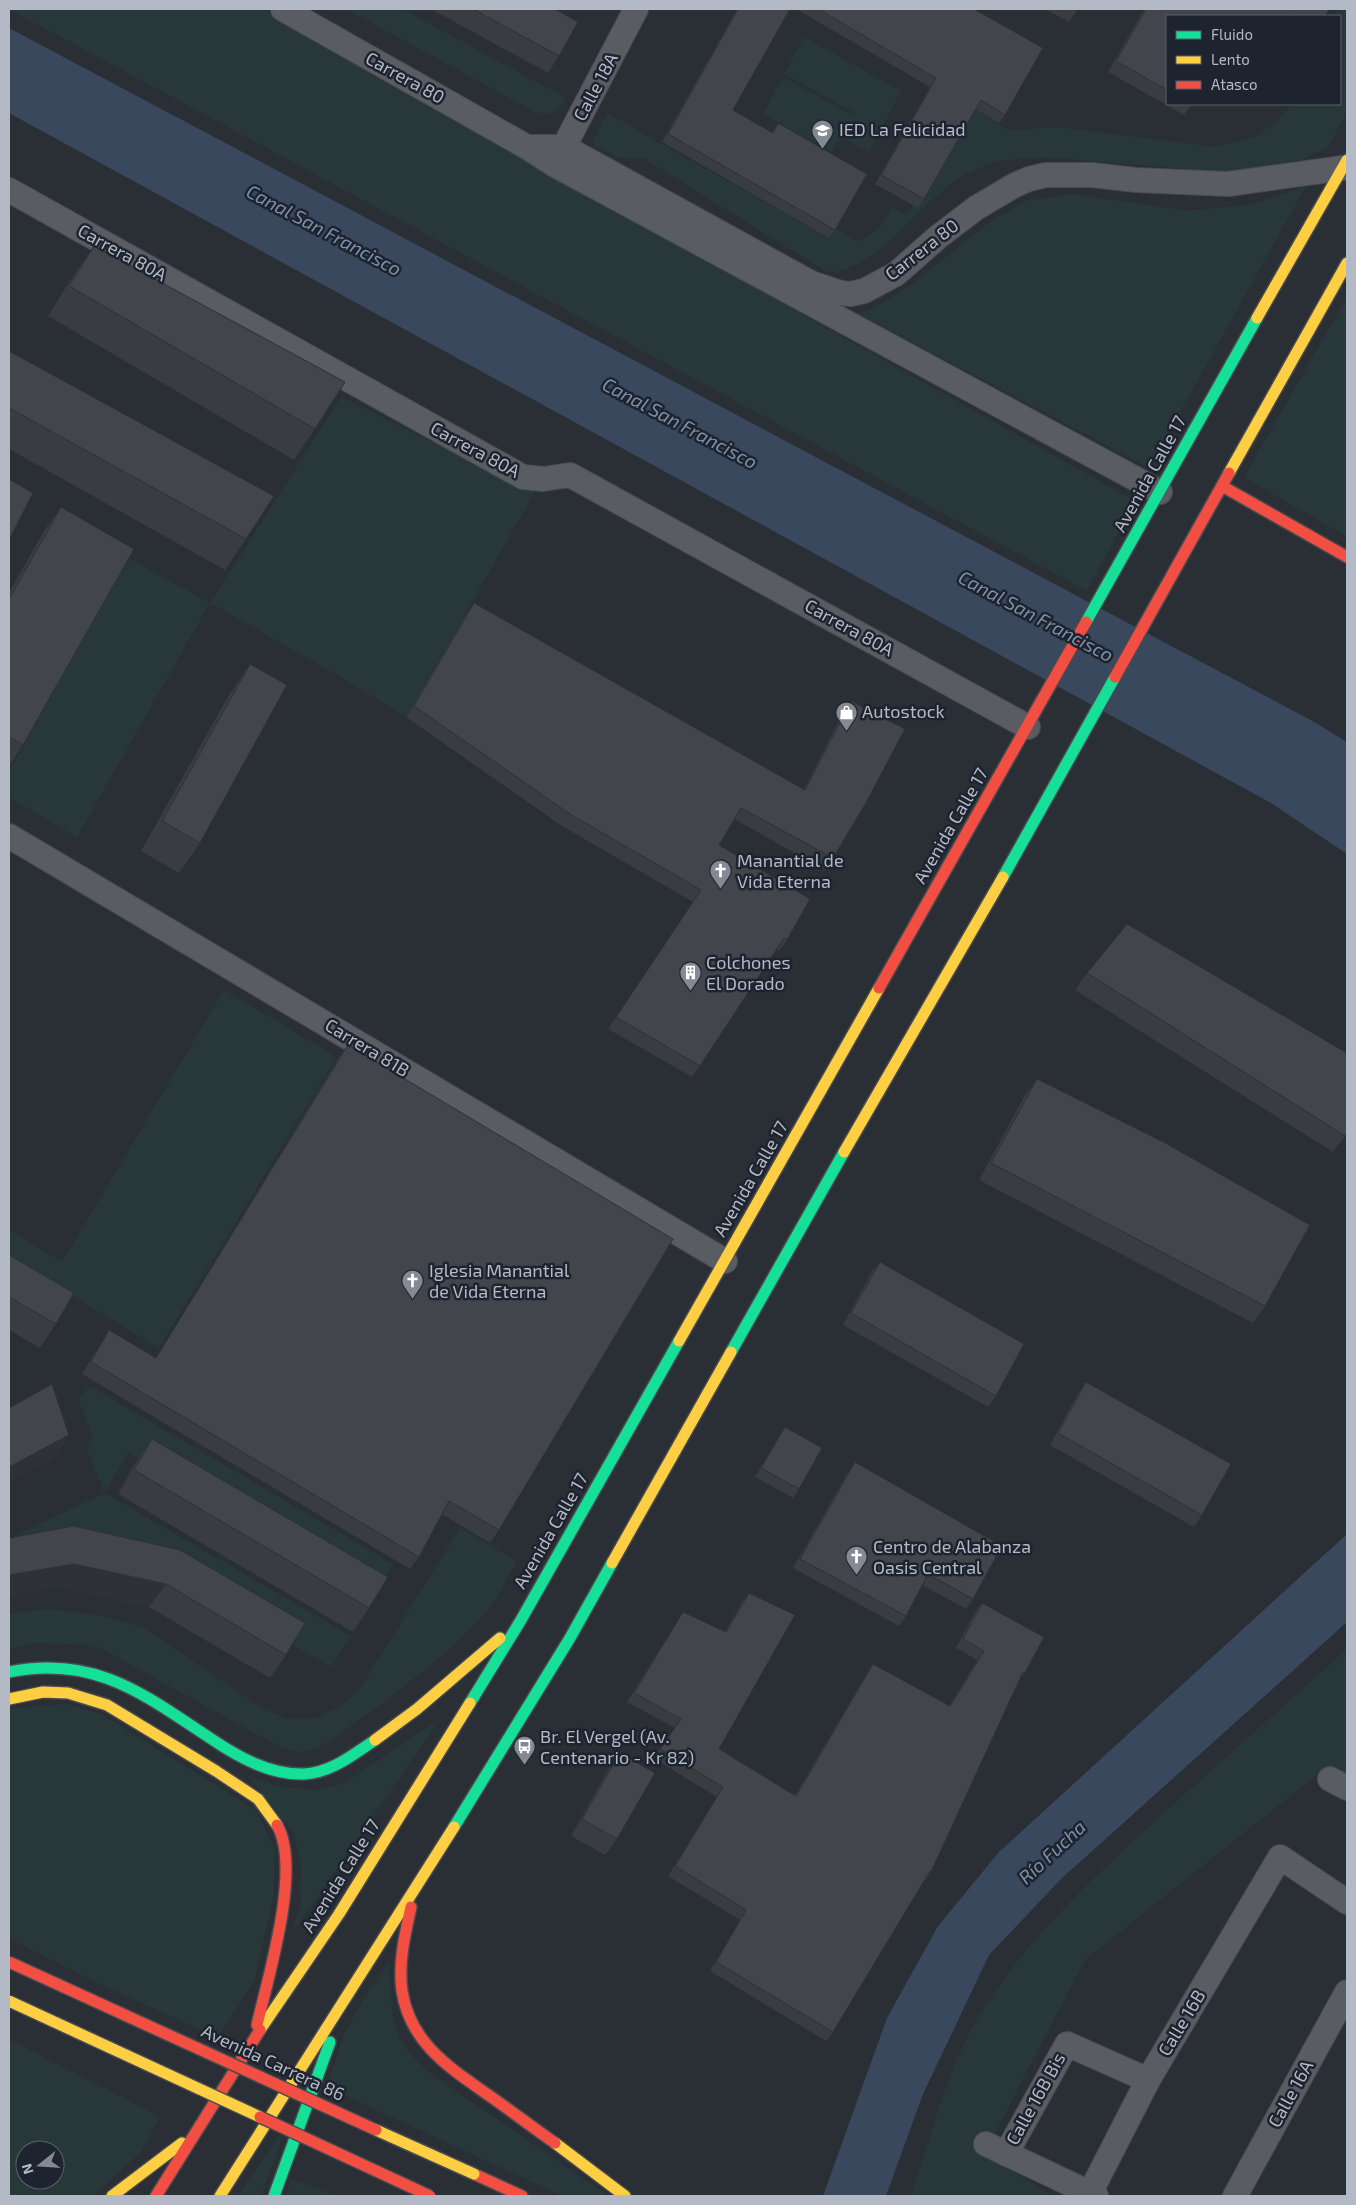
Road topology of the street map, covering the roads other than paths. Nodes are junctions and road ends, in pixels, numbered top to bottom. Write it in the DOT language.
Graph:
graph roads {
  1 [pos="283,9"];
  2 [pos="636,9"];
  3 [pos="559,156"];
  4 [pos="1345,164"];
  5 [pos="9,190"];
  6 [pos="1347,263"];
  7 [pos="1222,486"];
  8 [pos="1160,492"];
  9 [pos="1347,557"];
  10 [pos="1028,727"];
  11 [pos="9,836"];
  12 [pos="725,1261"];
  13 [pos="520,1620"];
  14 [pos="9,1672"];
  15 [pos="9,1699"];
  16 [pos="416,1885"];
  17 [pos="1347,1902"];
  18 [pos="9,1962"];
  19 [pos="349,1990"];
  20 [pos="1347,1992"];
  21 [pos="9,2001"];
  22 [pos="253,2041"];
  23 [pos="1148,2080"];
  24 [pos="195,2133"];
  25 [pos="1093,2195"];
  26 [pos="112,2196"];
  27 [pos="156,2196"];
  28 [pos="220,2196"];
  29 [pos="274,2196"];
  30 [pos="430,2196"];
  31 [pos="522,2196"];
  32 [pos="625,2196"];
  33 [pos="1235,2196"];
  1 -- 3 [label="street, Carrera 80"];
  2 -- 3 [label="street, Calle 18A"];
  3 -- 4 [label="street, Carrera 80"];
  3 -- 8 [label="street, Carrera 80"];
  4 -- 8 [label="main road, Avenida Calle 17"];
  5 -- 10 [label="street, Carrera 80A"];
  6 -- 7 [label="main road"];
  7 -- 9 [label="main road"];
  7 -- 16 [label="main road"];
  8 -- 10 [label="main road, Avenida Calle 17"];
  10 -- 12 [label="main road, Avenida Calle 17"];
  11 -- 12 [label="street, Carrera 81B"];
  12 -- 13 [label="main road, Avenida Calle 17"];
  13 -- 14 [label="main road"];
  13 -- 22 [label="main road, Avenida Calle 17"];
  15 -- 22 [label="main road"];
  16 -- 19 [label="main road"];
  16 -- 32 [label="main road"];
  17 -- 23 [label="street, Calle 16B"];
  18 -- 31 [label="main road, Avenida Carrera 86, bridge"];
  19 -- 28 [label="main road"];
  19 -- 29 [label="main road"];
  20 -- 33 [label="street, Calle 16A"];
  21 -- 30 [label="main road, bridge"];
  22 -- 24 [label="main road, Avenida Calle 17"];
  23 -- 25 [label="street, Calle 16B"];
  23 -- 25 [label="street, Calle 16B Bis"];
  24 -- 26 [label="main road"];
  24 -- 27 [label="main road, Avenida Calle 17"];
}
